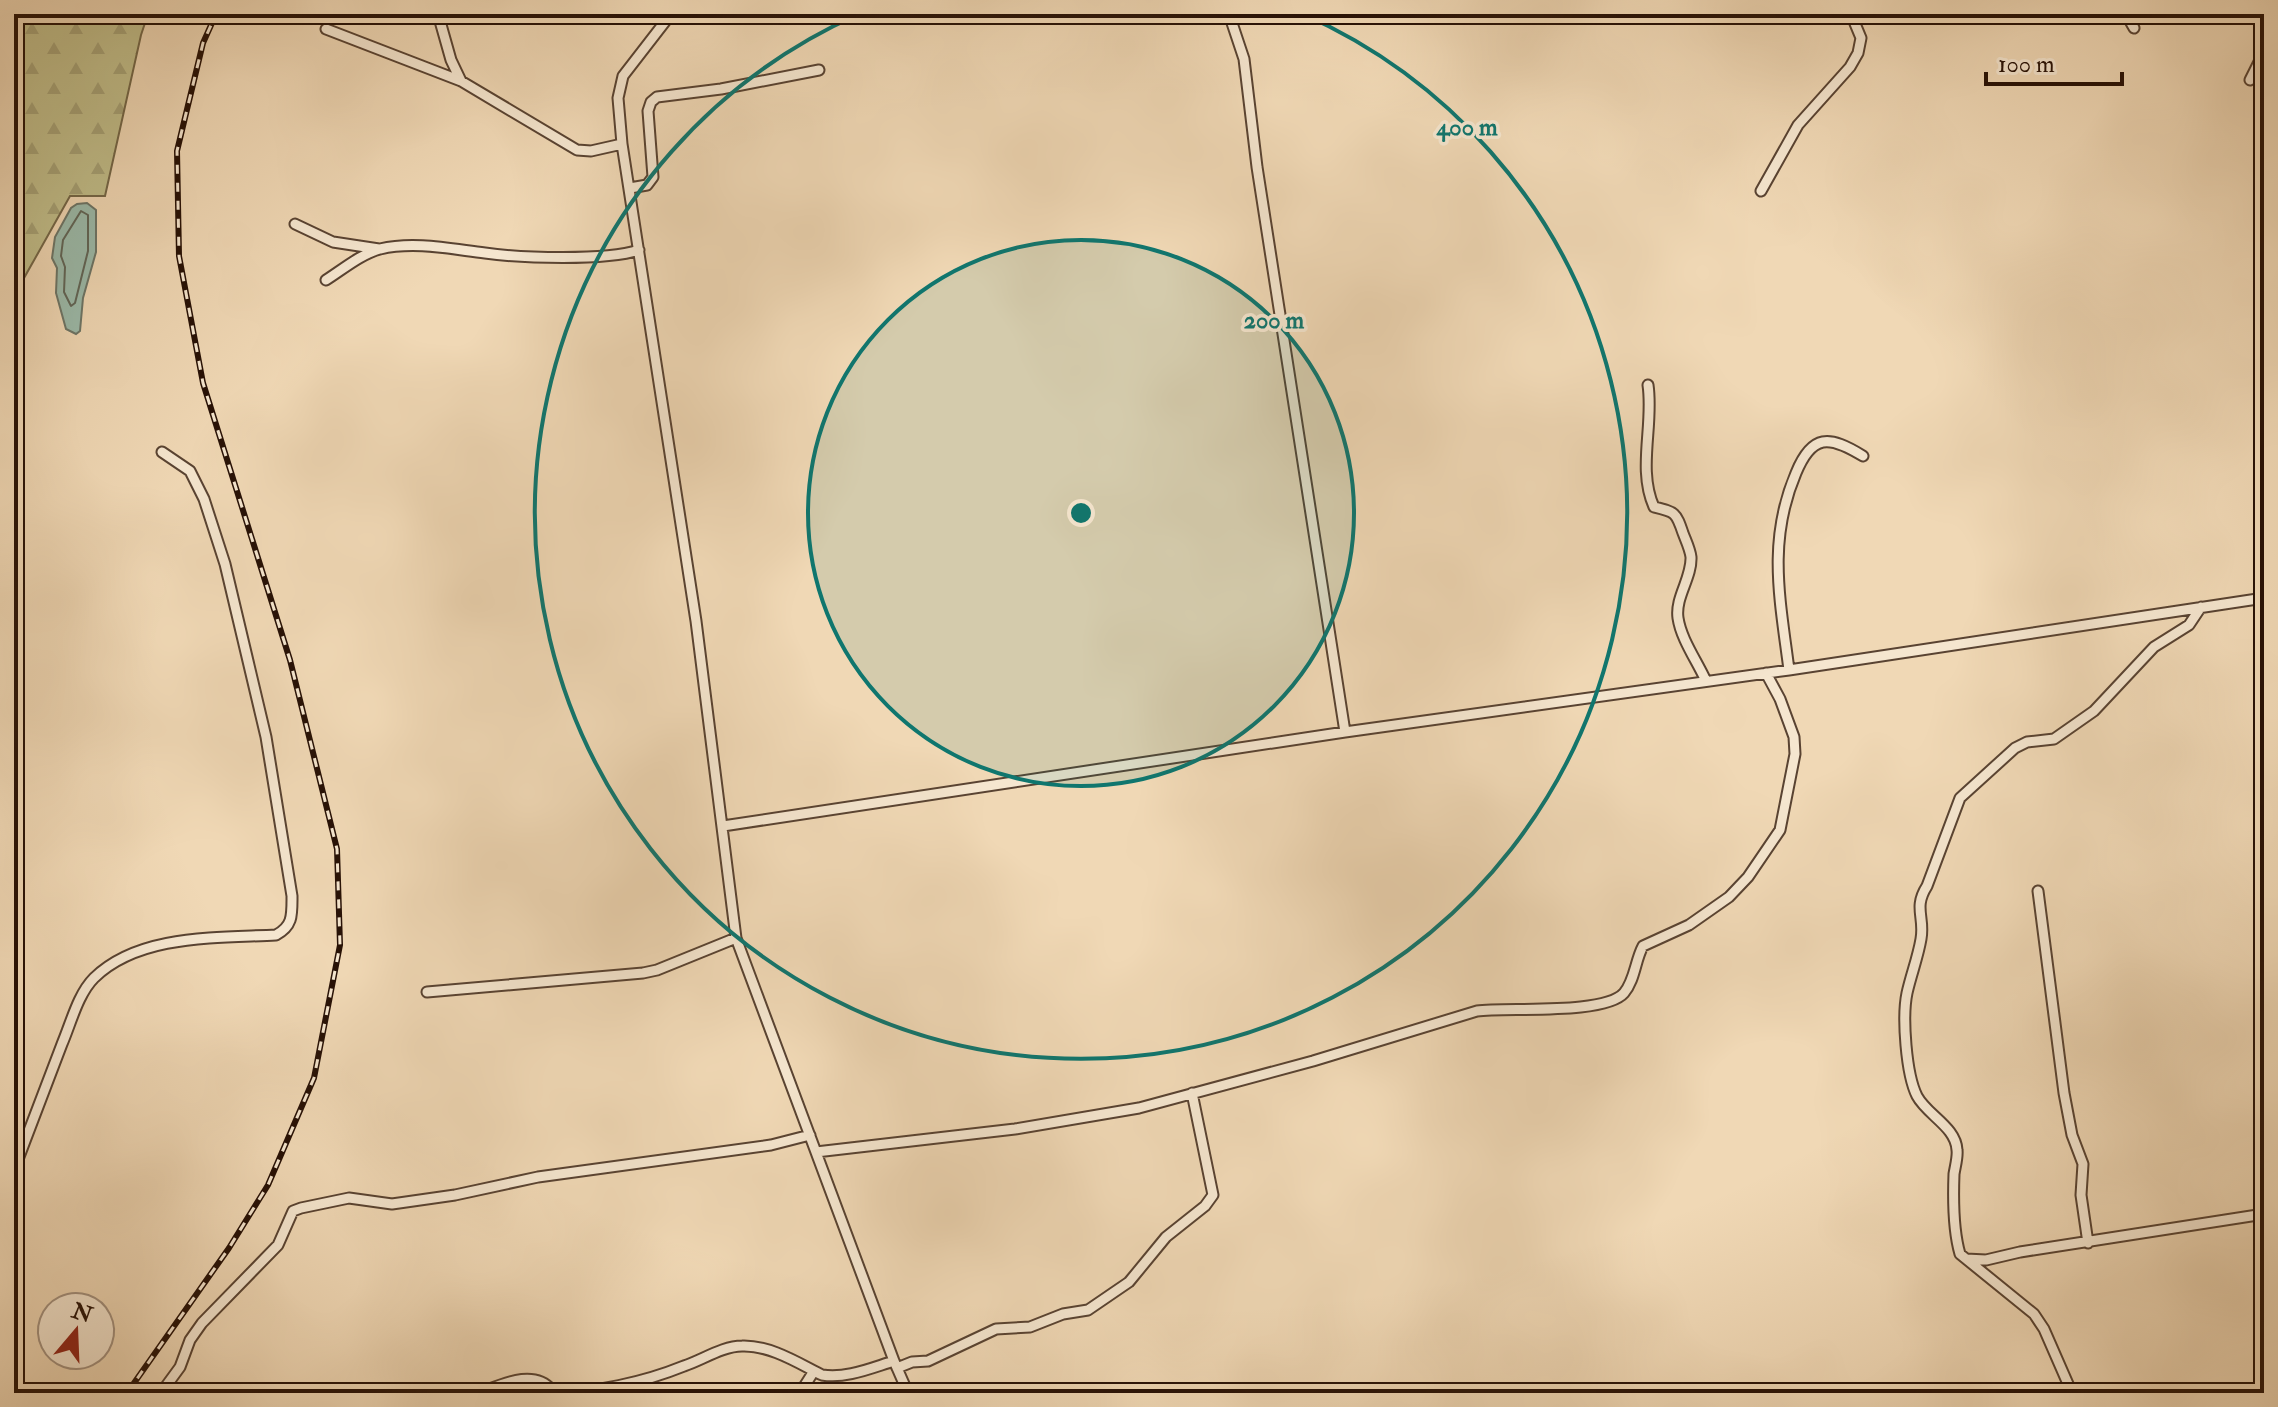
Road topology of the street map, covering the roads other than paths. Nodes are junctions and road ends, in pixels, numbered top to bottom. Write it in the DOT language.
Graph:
graph roads {
  1 [pos="438,14"];
  2 [pos="671,14"];
  3 [pos="1229,14"];
  4 [pos="1851,14"];
  5 [pos="2126,14"];
  6 [pos="2134,28"];
  7 [pos="326,29"];
  8 [pos="2264,52"];
  9 [pos="819,70"];
  10 [pos="2250,80"];
  11 [pos="461,81"];
  12 [pos="622,144"];
  13 [pos="630,188"];
  14 [pos="1761,191"];
  15 [pos="295,224"];
  16 [pos="379,249"];
  17 [pos="639,250"];
  18 [pos="326,280"];
  19 [pos="1648,385"];
  20 [pos="162,452"];
  21 [pos="1863,456"];
  22 [pos="2264,598"];
  23 [pos="2201,607"];
  24 [pos="1789,670"];
  25 [pos="1766,673"];
  26 [pos="1706,681"];
  27 [pos="1345,732"];
  28 [pos="723,826"];
  29 [pos="2038,891"];
  30 [pos="736,938"];
  31 [pos="427,992"];
  32 [pos="1192,1093"];
  33 [pos="810,1135"];
  34 [pos="816,1152"];
  35 [pos="14,1170"];
  36 [pos="2264,1214"];
  37 [pos="2088,1243"];
  38 [pos="1966,1259"];
  39 [pos="895,1364"];
  40 [pos="814,1371"];
  41 [pos="161,1393"];
  42 [pos="479,1393"];
  43 [pos="800,1393"];
  44 [pos="908,1393"];
  45 [pos="2072,1393"];
  1 -- 11 [label="street"];
  2 -- 12 [label="street"];
  3 -- 27 [label="street"];
  4 -- 14 [label="street"];
  5 -- 6 [label="street"];
  7 -- 11 [label="street"];
  8 -- 10 [label="street"];
  9 -- 13 [label="street"];
  11 -- 12 [label="street"];
  12 -- 13 [label="street"];
  13 -- 17 [label="street"];
  15 -- 16 [label="street"];
  16 -- 17 [label="street"];
  16 -- 18 [label="street"];
  17 -- 28 [label="street"];
  19 -- 26 [label="street"];
  20 -- 35 [label="street"];
  21 -- 24 [label="street"];
  22 -- 23 [label="street"];
  23 -- 24 [label="street"];
  23 -- 38 [label="street"];
  24 -- 25 [label="street"];
  25 -- 26 [label="street"];
  25 -- 32 [label="street"];
  26 -- 27 [label="street"];
  27 -- 28 [label="street"];
  28 -- 30 [label="street"];
  29 -- 37 [label="street"];
  30 -- 31 [label="street"];
  30 -- 33 [label="street"];
  32 -- 34 [label="street"];
  32 -- 39 [label="street"];
  33 -- 34 [label="street"];
  33 -- 41 [label="street"];
  34 -- 39 [label="street"];
  36 -- 37 [label="street"];
  37 -- 38 [label="street"];
  38 -- 45 [label="street"];
  39 -- 40 [label="street"];
  39 -- 44 [label="street"];
  40 -- 42 [label="street"];
  40 -- 43 [label="street"];
}
